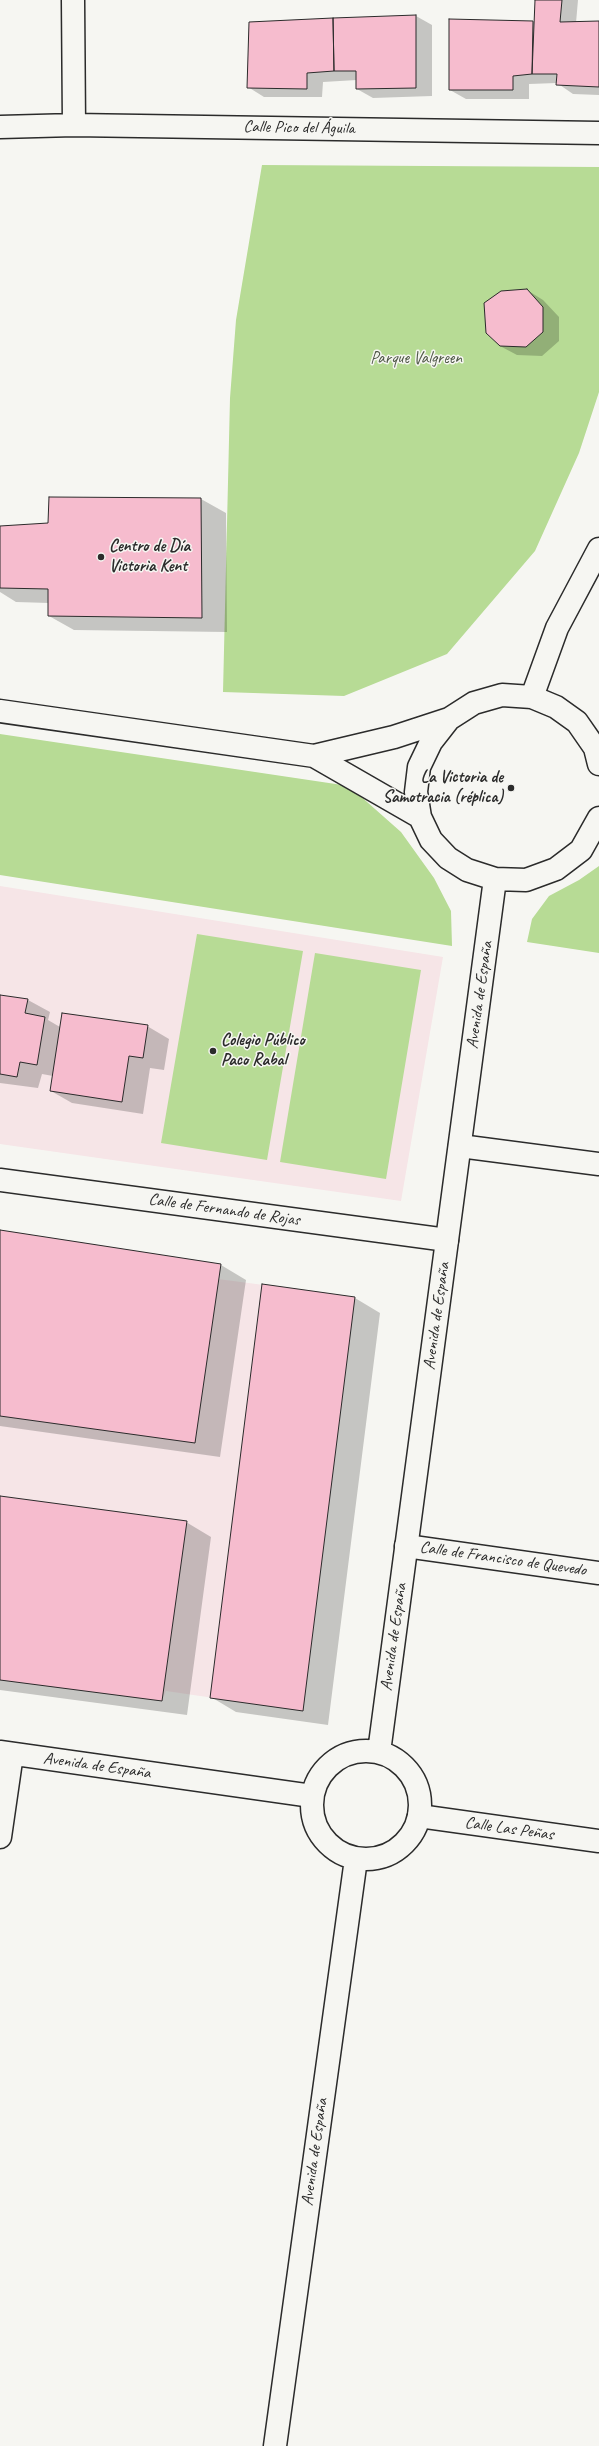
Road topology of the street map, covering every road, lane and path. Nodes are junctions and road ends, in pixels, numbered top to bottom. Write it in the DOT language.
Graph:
graph roads {
  1 [pos="73,0"];
  2 [pos="74,125"];
  3 [pos="0,127"];
  4 [pos="599,133"];
  5 [pos="599,549"];
  6 [pos="532,697"];
  7 [pos="0,711"];
  8 [pos="449,719"];
  9 [pos="598,754"];
  10 [pos="314,756"];
  11 [pos="420,817"];
  12 [pos="599,818"];
  13 [pos="590,846"];
  14 [pos="495,879"];
  15 [pos="460,1146"];
  16 [pos="599,1164"];
  17 [pos="0,1180"];
  18 [pos="447,1240"];
  19 [pos="406,1546"];
  20 [pos="599,1573"];
  21 [pos="379,1752"];
  22 [pos="6,1753"];
  23 [pos="312,1796"];
  24 [pos="419,1816"];
  25 [pos="0,1837"];
  26 [pos="599,1841"];
  27 [pos="356,1859"];
  28 [pos="275,2446"];
  1 -- 2 [label="street"];
  2 -- 3 [label="street, Calle Pico del Águila"];
  2 -- 4 [label="street, Calle Pico del Águila"];
  5 -- 6 [label="street"];
  6 -- 8 [label="street"];
  6 -- 9 [label="street"];
  7 -- 10 [label="street"];
  8 -- 10 [label="street"];
  8 -- 11 [label="street"];
  10 -- 11 [label="street"];
  11 -- 14 [label="street"];
  12 -- 13 [label="street"];
  13 -- 14 [label="street"];
  14 -- 15 [label="street, Avenida de España"];
  15 -- 16 [label="street"];
  15 -- 18 [label="street, Avenida de España"];
  17 -- 18 [label="street, Calle de Fernando de Rojas"];
  18 -- 19 [label="street, Avenida de España"];
  19 -- 20 [label="street, Calle de Francisco de Quevedo"];
  19 -- 21 [label="street, Avenida de España"];
  21 -- 23 [label="street"];
  21 -- 24 [label="street"];
  22 -- 23 [label="street, Avenida de España"];
  22 -- 25 [label="street"];
  23 -- 27 [label="street"];
  24 -- 26 [label="street, Calle Las Peñas"];
  24 -- 27 [label="street"];
  27 -- 28 [label="street, Avenida de España"];
}
